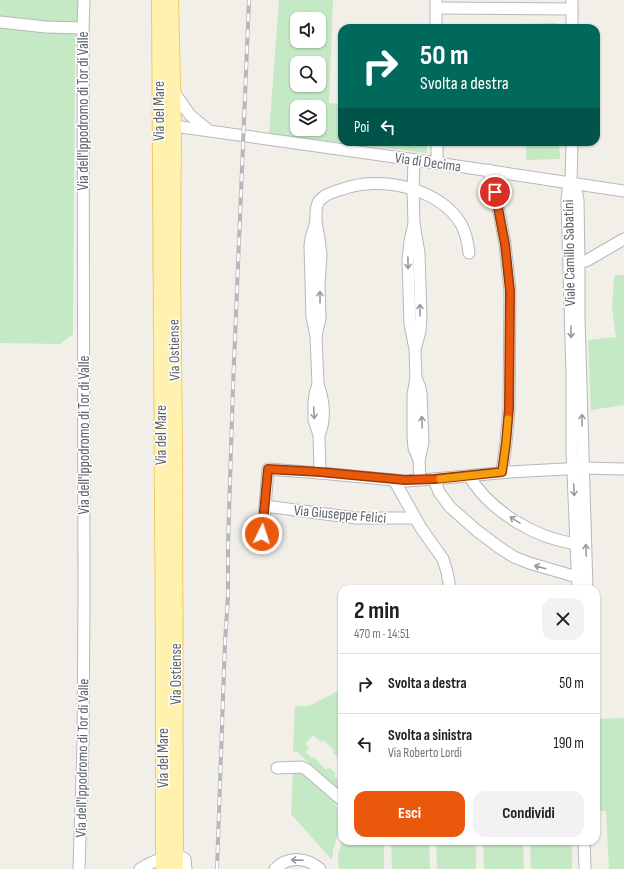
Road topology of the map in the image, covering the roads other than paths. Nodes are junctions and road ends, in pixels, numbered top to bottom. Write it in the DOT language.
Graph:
graph roads {
  1 [pos="84,0"];
  2 [pos="159,0"];
  3 [pos="171,0"];
  4 [pos="436,4"];
  5 [pos="572,5"];
  6 [pos="0,22"];
  7 [pos="436,24"];
  8 [pos="572,24"];
  9 [pos="83,28"];
  10 [pos="173,91"];
  11 [pos="174,126"];
  12 [pos="209,130"];
  13 [pos="437,146"];
  14 [pos="572,146"];
  15 [pos="414,160"];
  16 [pos="437,162"];
  17 [pos="489,170"];
  18 [pos="571,182"];
  19 [pos="413,189"];
  20 [pos="624,191"];
  21 [pos="624,239"];
  22 [pos="469,253"];
  23 [pos="586,261"];
  24 [pos="578,468"];
  25 [pos="624,469"];
  26 [pos="320,472"];
  27 [pos="502,472"];
  28 [pos="469,476"];
  29 [pos="434,479"];
  30 [pos="394,480"];
  31 [pos="420,480"];
  32 [pos="265,506"];
  33 [pos="415,518"];
  34 [pos="262,534"];
  35 [pos="576,544"];
  36 [pos="578,577"];
  37 [pos="450,585"];
  38 [pos="578,585"];
  39 [pos="587,585"];
  40 [pos="277,768"];
  41 [pos="338,797"];
  42 [pos="584,845"];
  43 [pos="170,863"];
  44 [pos="79,869"];
  45 [pos="140,869"];
  46 [pos="186,869"];
  47 [pos="275,869"];
  48 [pos="320,869"];
  49 [pos="585,869"];
  1 -- 9 [label="street, Via dell'Ippodromo di Tor di Valle"];
  2 -- 43 [label="main road, Via del Mare"];
  3 -- 10 [label="main road, Via Ostiense"];
  4 -- 5 [label="street"];
  4 -- 7 [label="street"];
  5 -- 8 [label="street"];
  6 -- 9 [label="street"];
  9 -- 44 [label="street, Via dell'Ippodromo di Tor di Valle"];
  10 -- 11 [label="main road, Via Ostiense"];
  10 -- 12 [label="street, Via di Decima"];
  11 -- 12 [label="street, Via di Decima"];
  11 -- 43 [label="main road, Via Ostiense"];
  12 -- 15 [label="street, Via di Decima"];
  13 -- 16 [label="street"];
  14 -- 18 [label="street, Viale Camillo Sabatini"];
  15 -- 16 [label="street, Via di Decima"];
  15 -- 19 [label="street"];
  16 -- 17 [label="street, Via di Decima"];
  17 -- 18 [label="street, Via di Decima"];
  17 -- 27 [label="street"];
  18 -- 20 [label="street, Via di Decima"];
  18 -- 24 [label="street, Viale Camillo Sabatini"];
  19 -- 22 [label="street"];
  19 -- 26 [label="street"];
  19 -- 31 [label="street"];
  21 -- 23 [label="street"];
  24 -- 25 [label="street"];
  24 -- 27 [label="street"];
  24 -- 35 [label="street, Viale Camillo Sabatini, one-way"];
  39 -- 24 [label="street, Viale Camillo Sabatini, one-way"];
  26 -- 30 [label="street"];
  26 -- 32 [label="street"];
  27 -- 28 [label="street"];
  28 -- 29 [label="street"];
  35 -- 28 [label="street, one-way"];
  29 -- 31 [label="street"];
  36 -- 29 [label="street, one-way"];
  30 -- 31 [label="street"];
  30 -- 33 [label="street"];
  32 -- 33 [label="street, Via Giuseppe Felici"];
  32 -- 34 [label="street"];
  33 -- 37 [label="street"];
  35 -- 36 [label="street, Viale Camillo Sabatini"];
  36 -- 38 [label="street, Viale Camillo Sabatini"];
  40 -- 41 [label="street"];
  42 -- 49 [label="street"];
  43 -- 45 [label="street"];
  43 -- 46 [label="street"];
  48 -- 47 [label="street, one-way"];
}
